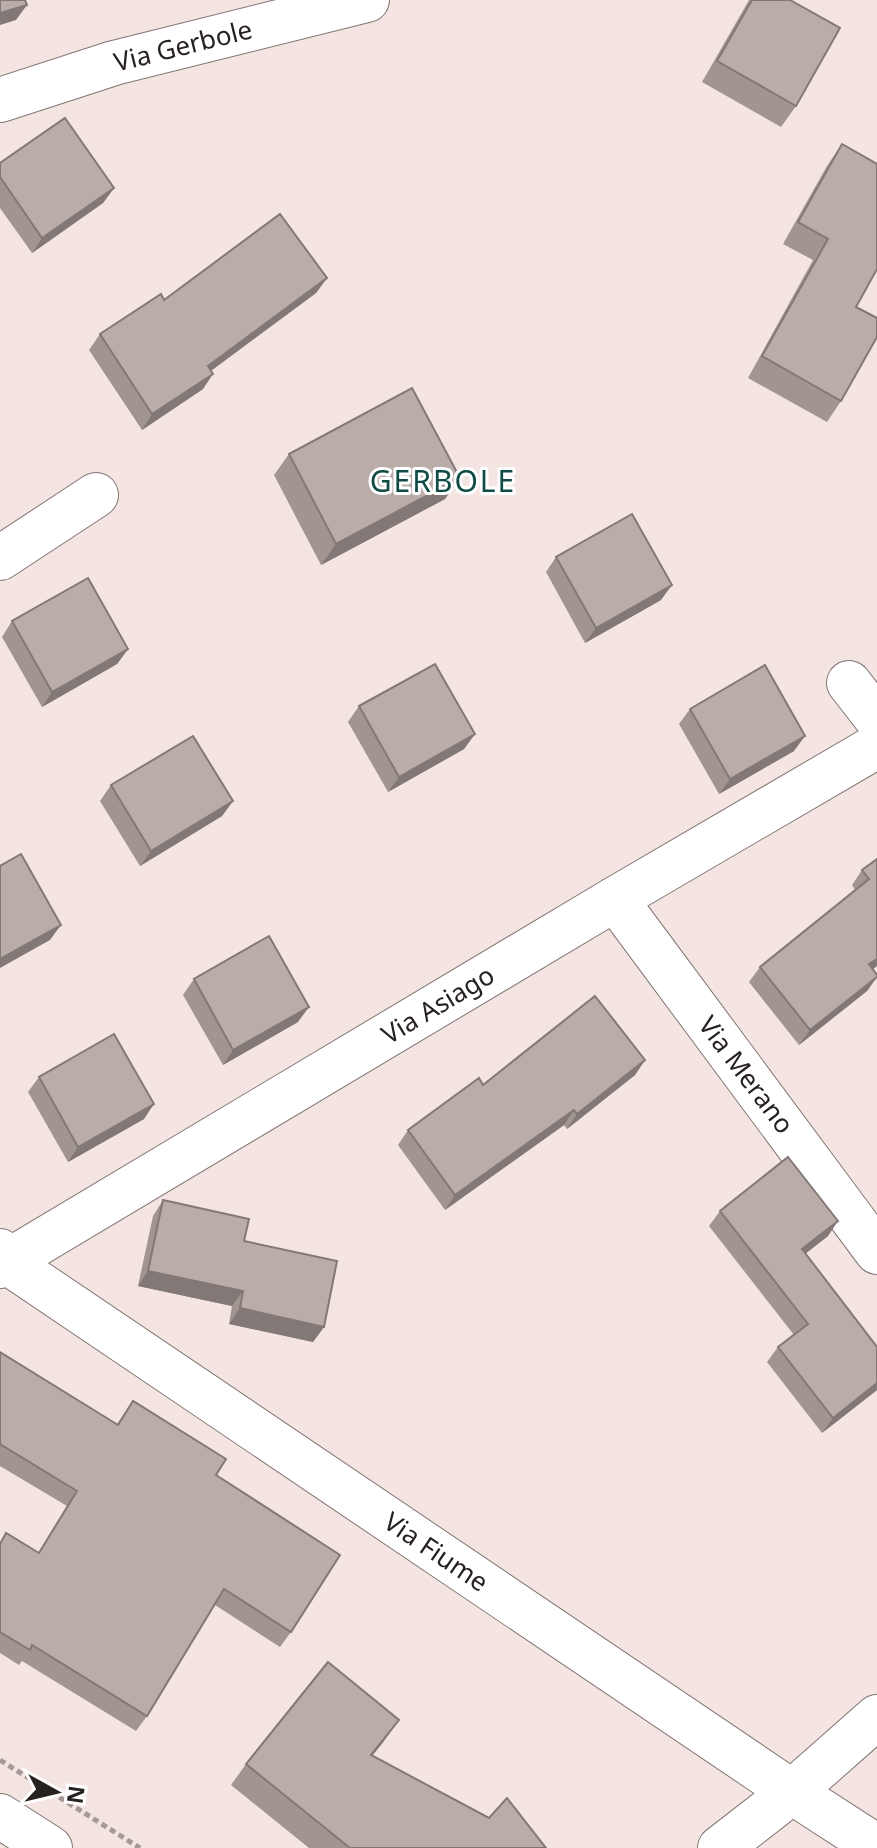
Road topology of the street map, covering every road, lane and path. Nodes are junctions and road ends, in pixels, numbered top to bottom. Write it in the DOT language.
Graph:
graph roads {
  1 [pos="367,0"];
  2 [pos="0,100"];
  3 [pos="96,495"];
  4 [pos="0,558"];
  5 [pos="849,683"];
  6 [pos="877,719"];
  7 [pos="877,746"];
  8 [pos="615,899"];
  9 [pos="877,1252"];
  10 [pos="2,1260"];
  11 [pos="877,1717"];
  12 [pos="0,1760"];
  13 [pos="792,1792"];
  14 [pos="0,1816"];
  15 [pos="877,1847"];
  16 [pos="50,1848"];
  17 [pos="140,1848"];
  18 [pos="720,1848"];
  1 -- 2 [label="street, Via Gerbole"];
  3 -- 4 [label="street"];
  5 -- 6 [label="street"];
  7 -- 8 [label="street, Via Asiago"];
  8 -- 9 [label="street, Via Merano"];
  8 -- 10 [label="street, Via Asiago"];
  10 -- 13 [label="street, Via Fiume"];
  11 -- 13 [label="street"];
  12 -- 17 [label="path"];
  13 -- 15 [label="street, Via Fiume"];
  13 -- 18 [label="street"];
  14 -- 16 [label="street"];
}
